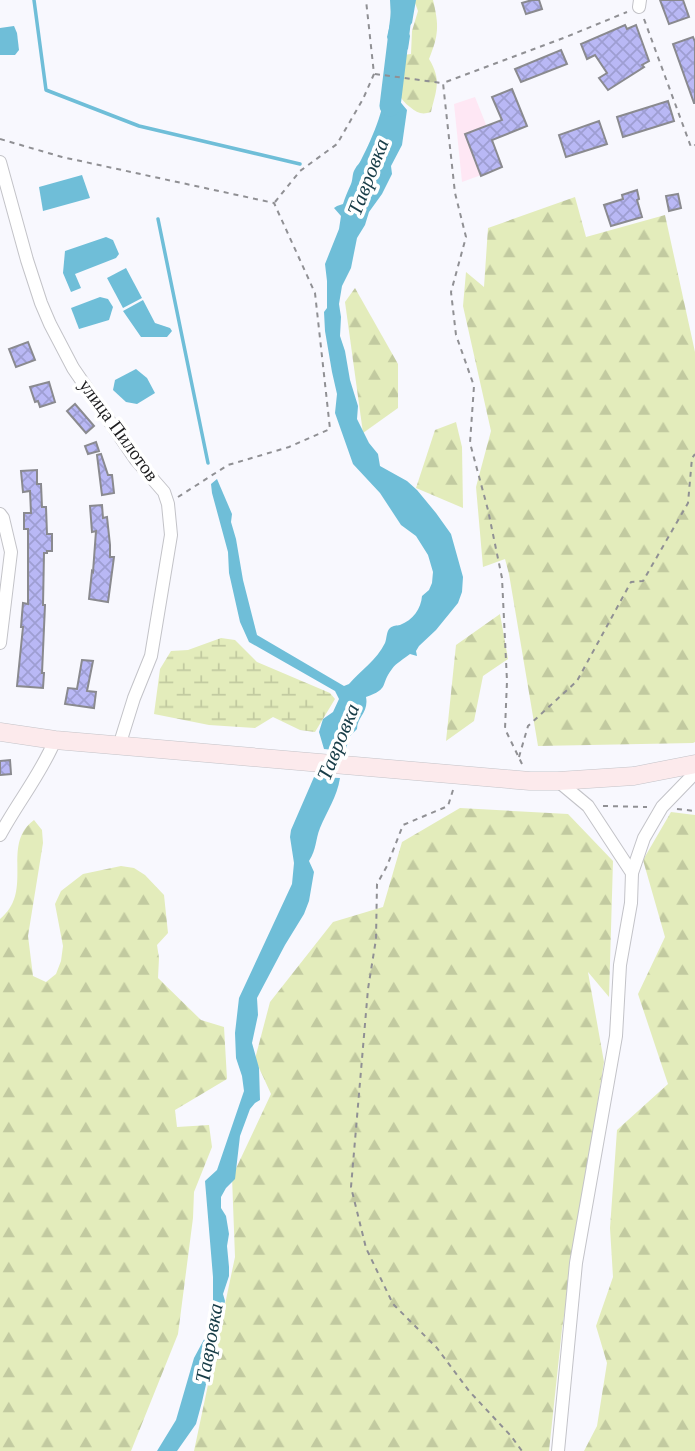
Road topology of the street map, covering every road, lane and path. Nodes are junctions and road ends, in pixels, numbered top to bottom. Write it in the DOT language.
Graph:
graph roads {
  1 [pos="366,0"];
  2 [pos="639,3"];
  3 [pos="373,74"];
  4 [pos="443,83"];
  5 [pos="0,139"];
  6 [pos="695,145"];
  7 [pos="0,162"];
  8 [pos="274,203"];
  9 [pos="695,454"];
  10 [pos="168,504"];
  11 [pos="0,514"];
  12 [pos="0,636"];
  13 [pos="0,732"];
  14 [pos="55,740"];
  15 [pos="119,746"];
  16 [pos="519,758"];
  17 [pos="695,764"];
  18 [pos="695,773"];
  19 [pos="458,774"];
  20 [pos="530,781"];
  21 [pos="558,781"];
  22 [pos="588,806"];
  23 [pos="662,807"];
  24 [pos="695,811"];
  25 [pos="0,835"];
  26 [pos="632,873"];
  27 [pos="522,1451"];
  28 [pos="558,1451"];
  1 -- 3 [label="path"];
  2 -- 4 [label="path"];
  2 -- 6 [label="path"];
  3 -- 4 [label="path"];
  3 -- 8 [label="path"];
  4 -- 16 [label="path"];
  5 -- 8 [label="path"];
  7 -- 10 [label="street, улица Пилотов"];
  8 -- 10 [label="path"];
  9 -- 16 [label="path"];
  10 -- 15 [label="street, улица Пилотов"];
  11 -- 12 [label="street"];
  13 -- 14 [label="street"];
  14 -- 15 [label="street"];
  14 -- 25 [label="street"];
  15 -- 19 [label="street"];
  16 -- 20 [label="path"];
  17 -- 21 [label="street"];
  18 -- 23 [label="street"];
  19 -- 20 [label="street"];
  19 -- 27 [label="path"];
  20 -- 21 [label="street"];
  21 -- 22 [label="street"];
  22 -- 23 [label="path"];
  22 -- 26 [label="street"];
  23 -- 24 [label="path"];
  23 -- 26 [label="street"];
  26 -- 28 [label="street"];
}
